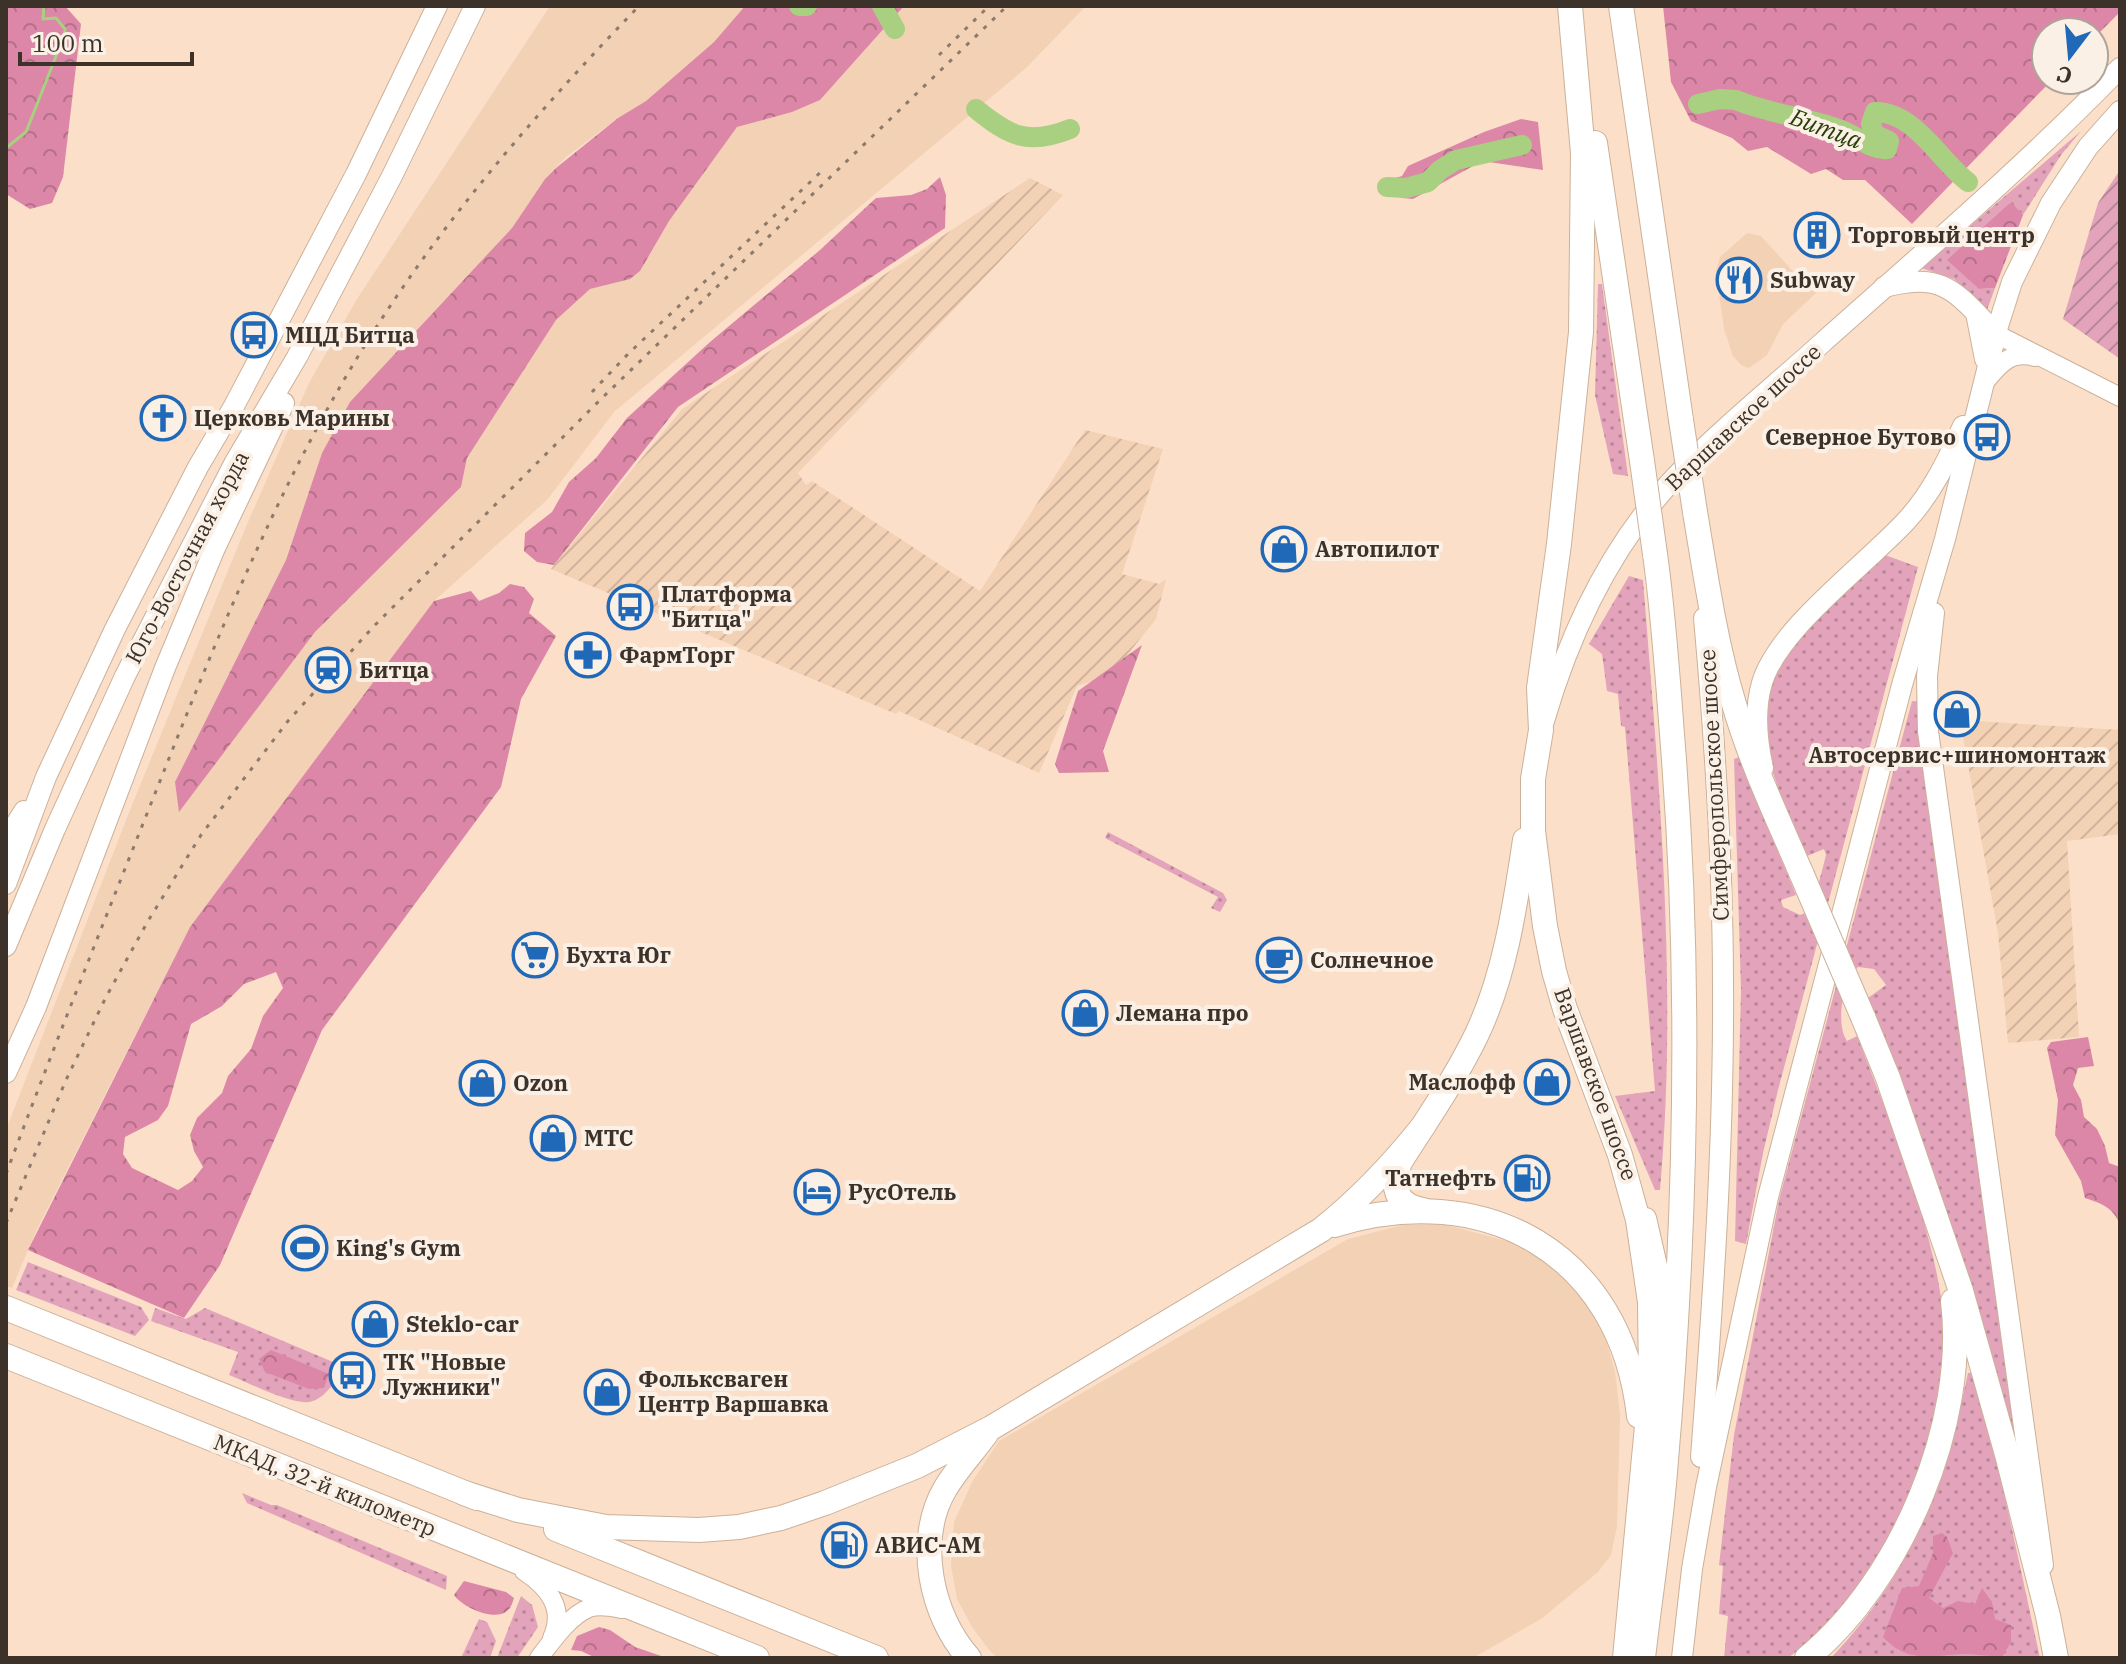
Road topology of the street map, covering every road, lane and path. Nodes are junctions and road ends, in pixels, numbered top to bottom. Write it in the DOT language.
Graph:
graph roads {
  1 [pos="437,6"];
  2 [pos="475,6"];
  3 [pos="1571,6"];
  4 [pos="1621,6"];
  5 [pos="2120,68"];
  6 [pos="2120,111"];
  7 [pos="1883,287"];
  8 [pos="1976,313"];
  9 [pos="1996,334"];
  10 [pos="297,357"];
  11 [pos="2049,361"];
  12 [pos="1983,384"];
  13 [pos="2120,397"];
  14 [pos="1695,512"];
  15 [pos="1945,539"];
  16 [pos="1541,730"];
  17 [pos="46,777"];
  18 [pos="1533,779"];
  19 [pos="1776,814"];
  20 [pos="6,840"];
  21 [pos="6,884"];
  22 [pos="6,946"];
  23 [pos="6,1073"];
  24 [pos="1424,1125"];
  25 [pos="1426,1211"];
  26 [pos="1933,1213"];
  27 [pos="1321,1230"];
  28 [pos="16,1312"];
  29 [pos="8,1357"];
  30 [pos="991,1428"];
  31 [pos="1655,1471"];
  32 [pos="464,1493"];
  33 [pos="502,1556"];
  34 [pos="1692,1569"];
  35 [pos="644,1613"];
  36 [pos="2048,1616"];
  37 [pos="544,1651"];
  38 [pos="757,1658"];
  39 [pos="876,1658"];
  40 [pos="969,1658"];
  41 [pos="1625,1658"];
  42 [pos="1643,1658"];
  43 [pos="1682,1658"];
  44 [pos="1807,1658"];
  45 [pos="2056,1658"];
  1 -- 17 [label="main road, Юго-Восточная хорда"];
  2 -- 10 [label="main road, Юго-Восточная хорда"];
  3 -- 16 [label="highway"];
  3 -- 31 [label="highway, Симферопольское шоссе, bridge"];
  4 -- 14 [label="highway, Симферопольское шоссе, bridge"];
  5 -- 7 [label="main road, Варшавское шоссе"];
  6 -- 9 [label="main road"];
  7 -- 8 [label="main road"];
  7 -- 16 [label="main road, Варшавское шоссе"];
  8 -- 9 [label="main road"];
  8 -- 12 [label="main road"];
  9 -- 11 [label="main road"];
  9 -- 12 [label="main road"];
  10 -- 22 [label="main road, Юго-Восточная хорда"];
  10 -- 23 [label="main road"];
  11 -- 12 [label="main road"];
  11 -- 13 [label="main road"];
  12 -- 15 [label="main road"];
  12 -- 19 [label="main road"];
  14 -- 19 [label="highway"];
  14 -- 34 [label="main road, Симферопольское шоссе"];
  15 -- 34 [label="main road"];
  15 -- 36 [label="main road"];
  16 -- 18 [label="highway, Варшавское шоссе"];
  17 -- 20 [label="main road"];
  17 -- 21 [label="main road, Юго-Восточная хорда"];
  18 -- 24 [label="highway"];
  18 -- 31 [label="highway, Варшавское шоссе"];
  19 -- 26 [label="highway, bridge"];
  24 -- 25 [label="highway"];
  24 -- 27 [label="highway"];
  25 -- 27 [label="highway"];
  25 -- 31 [label="highway"];
  26 -- 36 [label="highway"];
  26 -- 44 [label="highway"];
  27 -- 30 [label="highway"];
  28 -- 32 [label="highway, МКАД, 32-й километр"];
  29 -- 33 [label="highway, МКАД, 32-й километр"];
  30 -- 32 [label="highway"];
  30 -- 40 [label="highway"];
  31 -- 41 [label="highway"];
  31 -- 42 [label="highway"];
  32 -- 39 [label="highway, МКАД, 32-й километр"];
  33 -- 35 [label="highway, МКАД, 32-й километр"];
  33 -- 37 [label="main road"];
  34 -- 43 [label="main road"];
  35 -- 37 [label="main road"];
  35 -- 38 [label="highway, МКАД, 32-й километр"];
  36 -- 45 [label="highway"];
}
